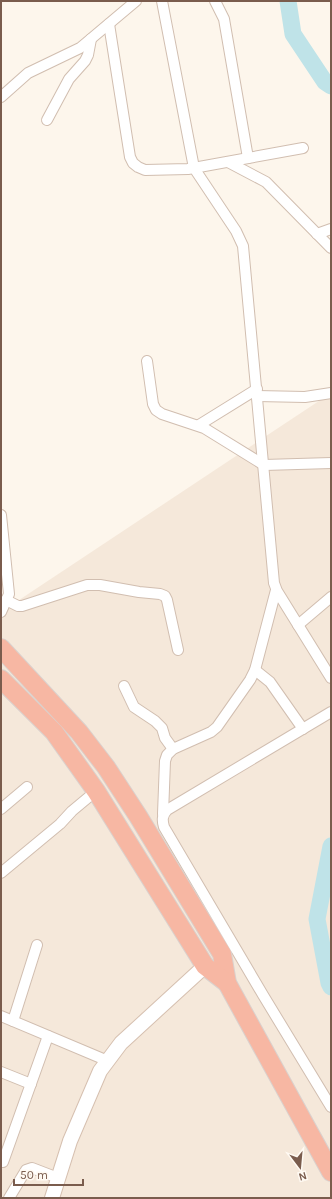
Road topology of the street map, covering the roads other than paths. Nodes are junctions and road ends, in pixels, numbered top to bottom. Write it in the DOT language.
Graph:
graph roads {
  1 [pos="136,1"];
  2 [pos="162,1"];
  3 [pos="215,1"];
  4 [pos="109,24"];
  5 [pos="91,39"];
  6 [pos="1,97"];
  7 [pos="47,120"];
  8 [pos="303,148"];
  9 [pos="248,158"];
  10 [pos="228,162"];
  11 [pos="194,168"];
  12 [pos="331,229"];
  13 [pos="317,234"];
  14 [pos="331,248"];
  15 [pos="147,361"];
  16 [pos="257,393"];
  17 [pos="331,393"];
  18 [pos="200,425"];
  19 [pos="331,463"];
  20 [pos="264,465"];
  21 [pos="1,515"];
  22 [pos="276,590"];
  23 [pos="331,597"];
  24 [pos="6,600"];
  25 [pos="1,612"];
  26 [pos="298,625"];
  27 [pos="1,648"];
  28 [pos="178,650"];
  29 [pos="255,670"];
  30 [pos="331,678"];
  31 [pos="1,679"];
  32 [pos="124,686"];
  33 [pos="331,712"];
  34 [pos="303,729"];
  35 [pos="173,749"];
  36 [pos="27,787"];
  37 [pos="96,791"];
  38 [pos="1,809"];
  39 [pos="163,814"];
  40 [pos="1,873"];
  41 [pos="37,945"];
  42 [pos="205,966"];
  43 [pos="227,983"];
  44 [pos="1,1016"];
  45 [pos="12,1021"];
  46 [pos="48,1036"];
  47 [pos="108,1061"];
  48 [pos="1,1072"];
  49 [pos="31,1084"];
  50 [pos="331,1107"];
  51 [pos="3,1162"];
  52 [pos="331,1172"];
  53 [pos="58,1178"];
  54 [pos="9,1198"];
  55 [pos="52,1198"];
  1 -- 4 [label="street"];
  2 -- 11 [label="street"];
  3 -- 9 [label="street"];
  4 -- 5 [label="street"];
  4 -- 11 [label="street"];
  5 -- 6 [label="street"];
  5 -- 7 [label="street"];
  8 -- 9 [label="street"];
  9 -- 10 [label="street"];
  10 -- 11 [label="street"];
  10 -- 13 [label="street"];
  11 -- 16 [label="street"];
  12 -- 13 [label="street"];
  13 -- 14 [label="street"];
  15 -- 18 [label="street"];
  16 -- 17 [label="street"];
  16 -- 18 [label="street"];
  16 -- 20 [label="street"];
  18 -- 20 [label="street"];
  19 -- 20 [label="street"];
  20 -- 22 [label="street"];
  21 -- 24 [label="street"];
  22 -- 26 [label="street"];
  22 -- 29 [label="street"];
  23 -- 26 [label="street"];
  24 -- 25 [label="street"];
  24 -- 28 [label="street"];
  26 -- 30 [label="street"];
  27 -- 43 [label="highway"];
  29 -- 34 [label="street"];
  29 -- 35 [label="street"];
  31 -- 37 [label="highway"];
  32 -- 35 [label="street"];
  33 -- 34 [label="street"];
  34 -- 39 [label="street"];
  35 -- 39 [label="street"];
  36 -- 38 [label="street"];
  37 -- 40 [label="street"];
  37 -- 42 [label="highway"];
  39 -- 50 [label="street"];
  41 -- 45 [label="street"];
  42 -- 43 [label="highway"];
  42 -- 47 [label="street"];
  43 -- 52 [label="highway"];
  44 -- 45 [label="street"];
  45 -- 46 [label="street"];
  46 -- 47 [label="street"];
  46 -- 49 [label="street"];
  47 -- 53 [label="street"];
  48 -- 49 [label="street"];
  49 -- 51 [label="street"];
  53 -- 54 [label="street"];
  53 -- 55 [label="street"];
}
